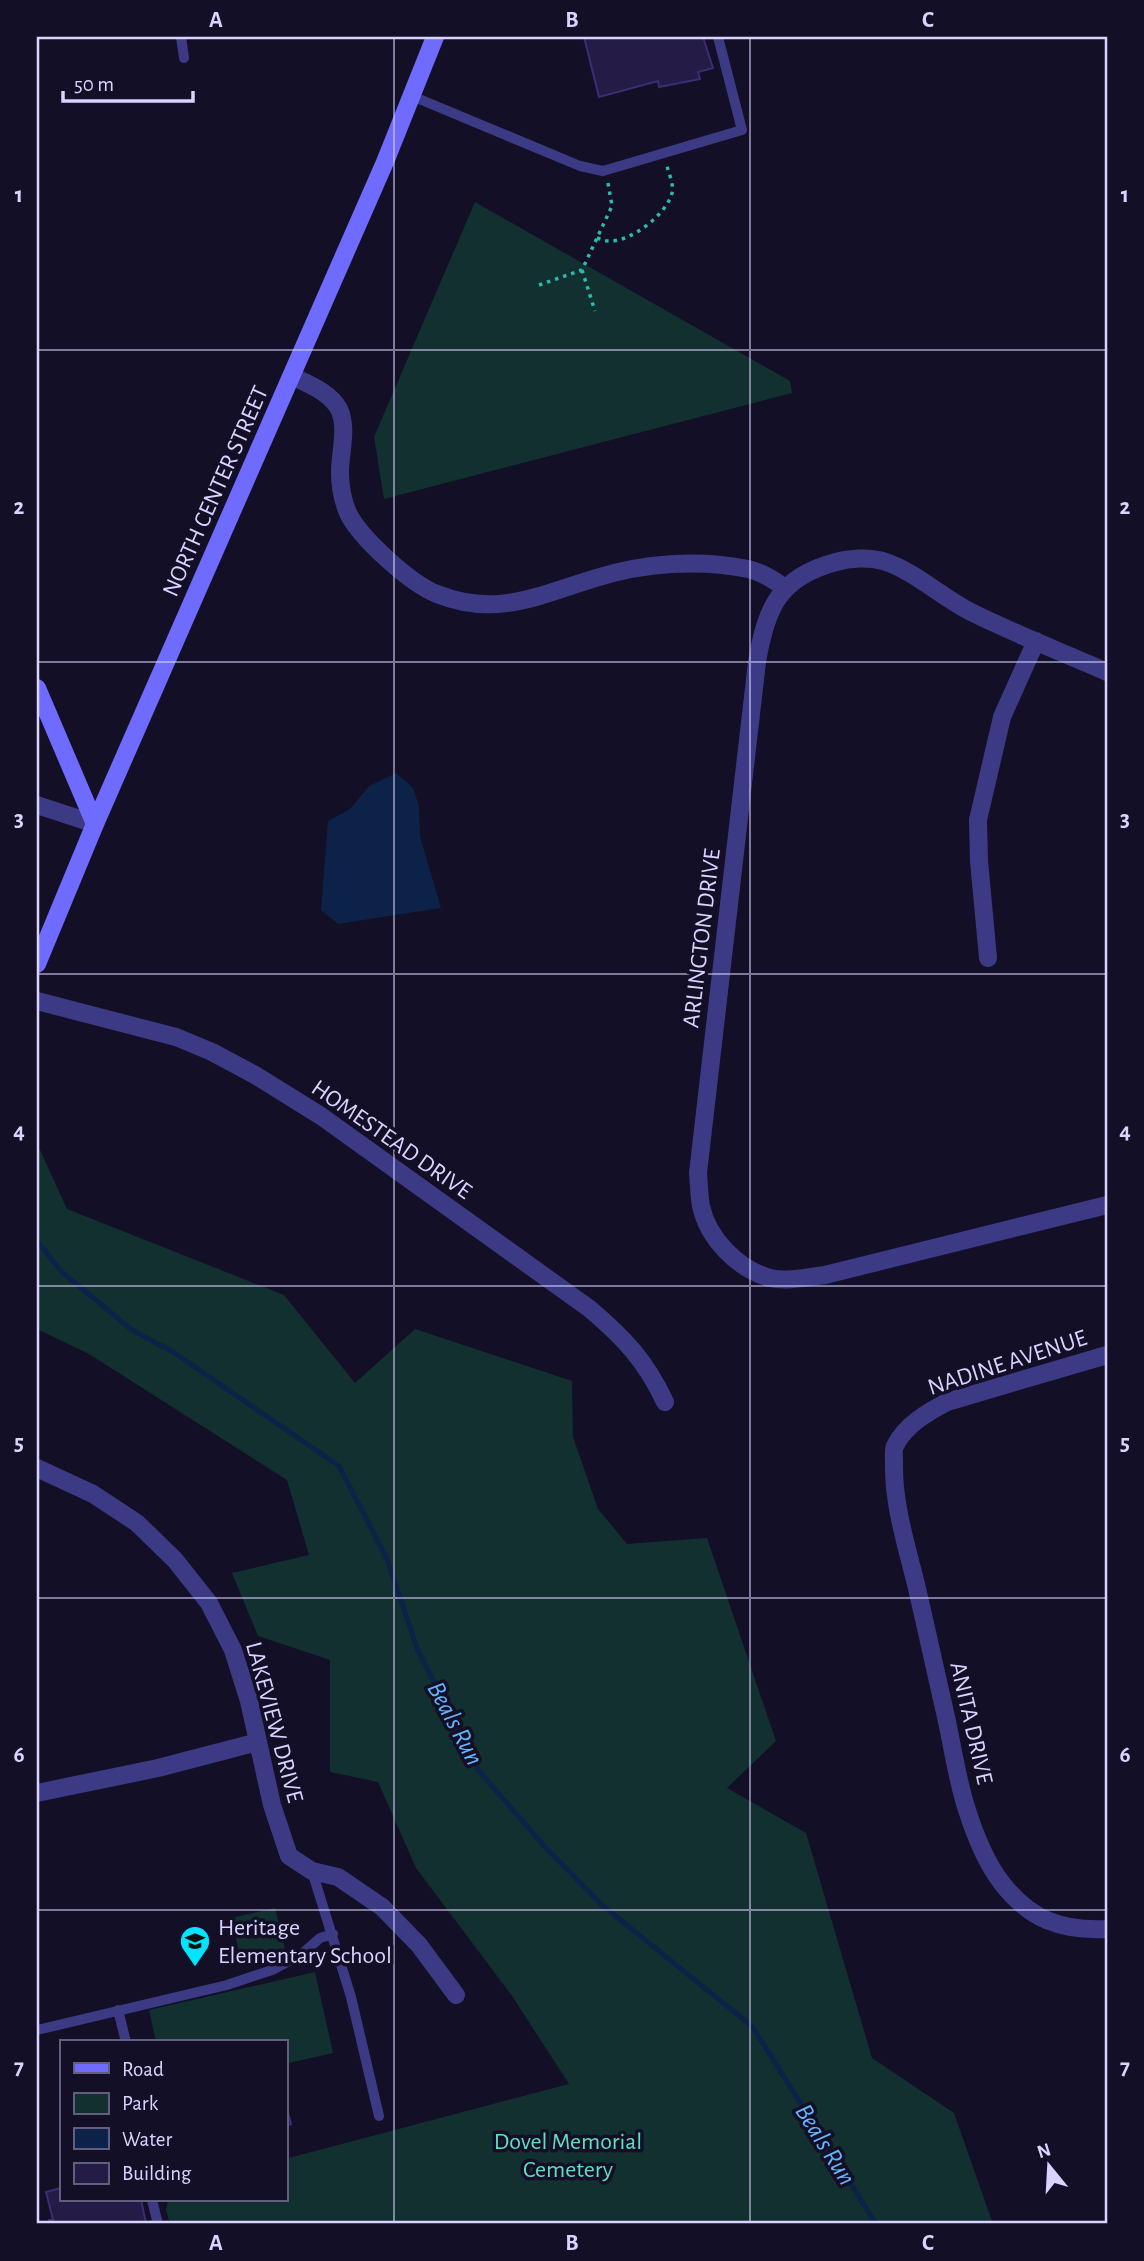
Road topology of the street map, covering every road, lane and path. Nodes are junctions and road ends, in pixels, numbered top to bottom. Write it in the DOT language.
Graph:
graph roads {
  1 [pos="181,37"];
  2 [pos="435,37"];
  3 [pos="718,37"];
  4 [pos="184,58"];
  5 [pos="412,96"];
  6 [pos="664,154"];
  7 [pos="603,171"];
  8 [pos="597,237"];
  9 [pos="582,270"];
  10 [pos="539,285"];
  11 [pos="595,312"];
  12 [pos="292,376"];
  13 [pos="785,588"];
  14 [pos="1036,641"];
  15 [pos="1107,672"];
  16 [pos="37,688"];
  17 [pos="37,804"];
  18 [pos="94,824"];
  19 [pos="988,958"];
  20 [pos="37,964"];
  21 [pos="37,1001"];
  22 [pos="1107,1205"];
  23 [pos="1107,1355"];
  24 [pos="665,1402"];
  25 [pos="894,1447"];
  26 [pos="37,1468"];
  27 [pos="258,1742"];
  28 [pos="37,1793"];
  29 [pos="312,1871"];
  30 [pos="1107,1929"];
  31 [pos="333,1934"];
  32 [pos="456,1995"];
  33 [pos="118,2010"];
  34 [pos="37,2030"];
  35 [pos="126,2040"];
  36 [pos="379,2116"];
  37 [pos="152,2202"];
  38 [pos="158,2224"];
  1 -- 4 [label="lane"];
  2 -- 5 [label="main road, NORTH CENTER STREET"];
  3 -- 6 [label="lane"];
  5 -- 7 [label="lane"];
  5 -- 12 [label="main road, NORTH CENTER STREET"];
  6 -- 7 [label="lane"];
  6 -- 8 [label="path"];
  7 -- 8 [label="path"];
  8 -- 9 [label="path"];
  9 -- 10 [label="path"];
  9 -- 11 [label="path"];
  12 -- 13 [label="street"];
  12 -- 18 [label="main road, NORTH CENTER STREET"];
  13 -- 14 [label="street, ARLINGTON DRIVE"];
  13 -- 22 [label="street, ARLINGTON DRIVE"];
  14 -- 15 [label="street, ARLINGTON DRIVE"];
  14 -- 19 [label="street"];
  16 -- 18 [label="main road"];
  17 -- 18 [label="street"];
  18 -- 20 [label="main road, NORTH CENTER STREET"];
  21 -- 24 [label="street, HOMESTEAD DRIVE"];
  23 -- 25 [label="street, NADINE AVENUE"];
  25 -- 30 [label="street, ANITA DRIVE"];
  26 -- 27 [label="street, LAKEVIEW DRIVE"];
  27 -- 28 [label="street"];
  27 -- 29 [label="street, LAKEVIEW DRIVE"];
  29 -- 31 [label="lane"];
  29 -- 32 [label="street, LAKEVIEW DRIVE"];
  31 -- 33 [label="lane"];
  31 -- 36 [label="lane"];
  33 -- 34 [label="lane"];
  33 -- 35 [label="lane"];
  37 -- 38 [label="lane"];
}
